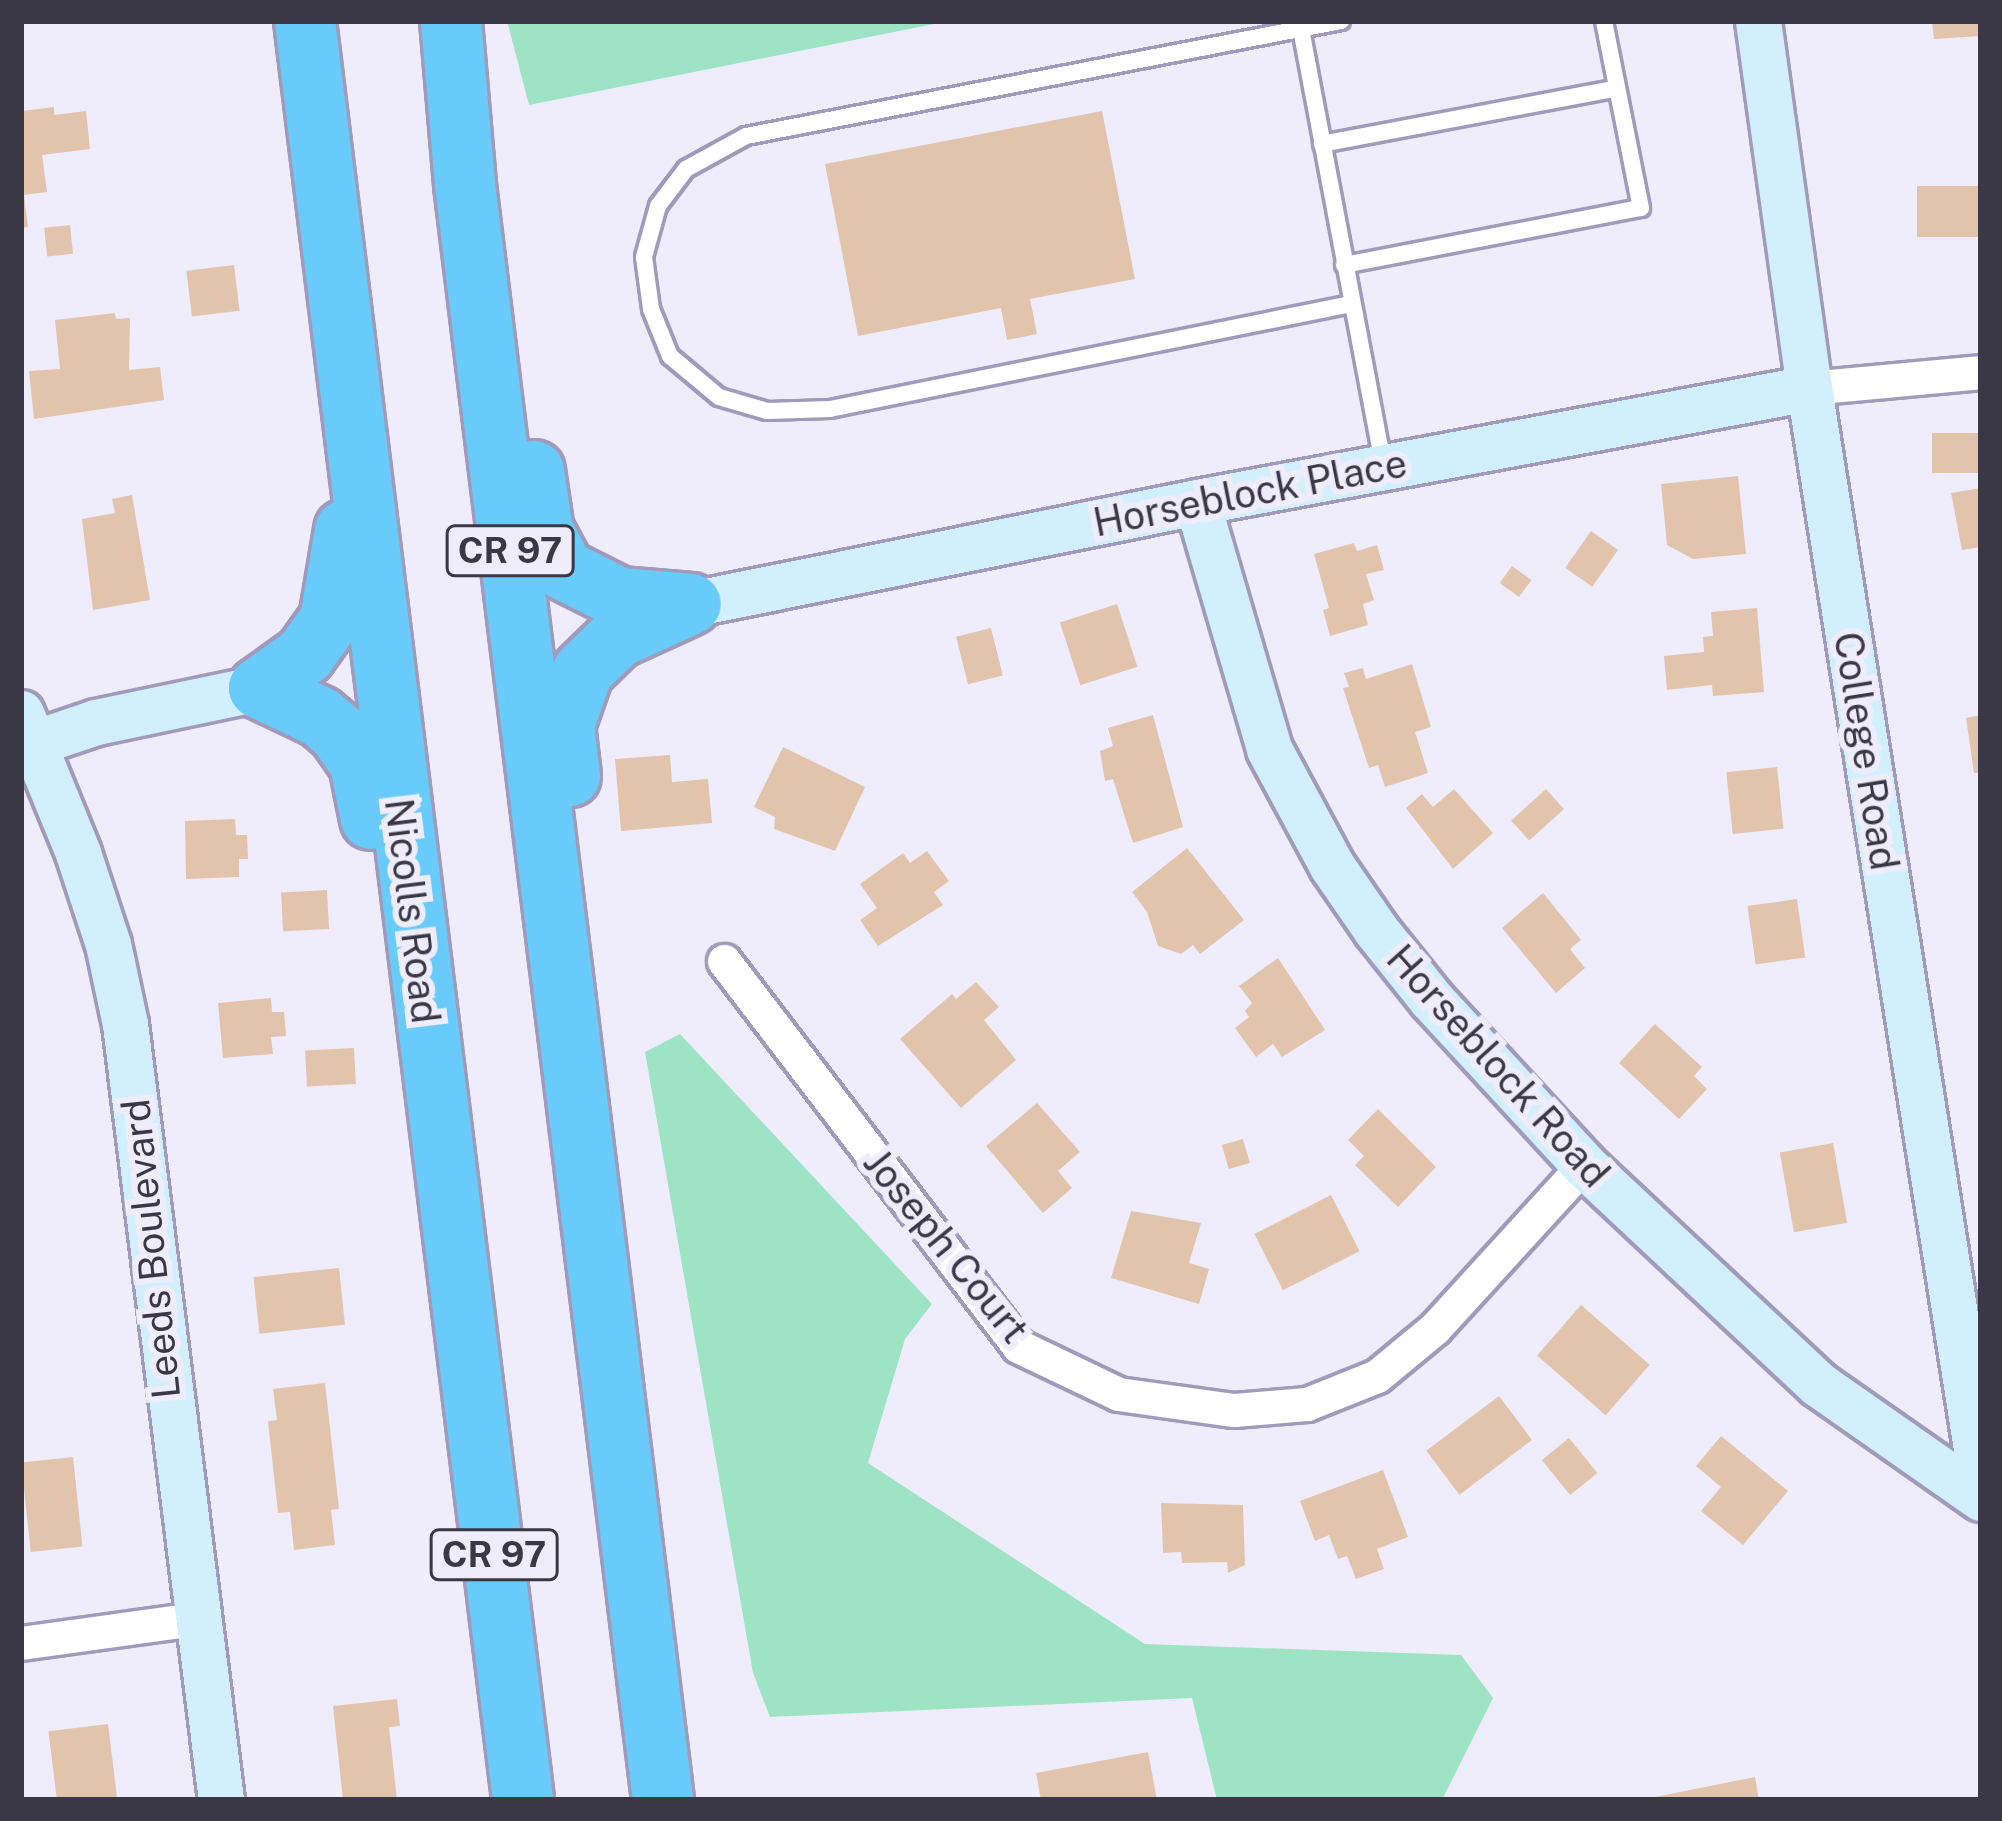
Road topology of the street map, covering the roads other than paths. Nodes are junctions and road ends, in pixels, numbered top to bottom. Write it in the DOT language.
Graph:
graph roads {
  1 [pos="305,21"];
  2 [pos="452,21"];
  3 [pos="468,21"];
  4 [pos="1341,21"];
  5 [pos="1604,21"];
  6 [pos="1758,21"];
  7 [pos="1301,29"];
  8 [pos="1617,88"];
  9 [pos="1322,144"];
  10 [pos="1344,265"];
  11 [pos="1351,304"];
  12 [pos="1981,372"];
  13 [pos="1809,388"];
  14 [pos="1383,467"];
  15 [pos="362,484"];
  16 [pos="1197,502"];
  17 [pos="692,604"];
  18 [pos="259,688"];
  19 [pos="28,728"];
  20 [pos="724,961"];
  21 [pos="575,1081"];
  22 [pos="1584,1165"];
  23 [pos="464,1310"];
  24 [pos="1981,1480"];
  25 [pos="1981,1498"];
  26 [pos="195,1619"];
  27 [pos="21,1642"];
  28 [pos="646,1654"];
  29 [pos="220,1800"];
  30 [pos="524,1800"];
  31 [pos="663,1800"];
  32 [pos="688,1800"];
  1 -- 15 [label="highway, Nicolls Road / CR 97"];
  2 -- 21 [label="highway, CR 97"];
  3 -- 17 [label="highway"];
  4 -- 7 [label="lane"];
  5 -- 8 [label="lane"];
  6 -- 13 [label="street, College Road"];
  7 -- 9 [label="lane"];
  7 -- 11 [label="lane"];
  8 -- 9 [label="lane"];
  8 -- 10 [label="lane"];
  9 -- 10 [label="lane"];
  10 -- 11 [label="lane"];
  11 -- 14 [label="lane"];
  12 -- 13 [label="street"];
  13 -- 14 [label="street, Horseblock Place"];
  13 -- 24 [label="street, College Road"];
  14 -- 16 [label="street, Horseblock Place"];
  15 -- 18 [label="highway"];
  15 -- 23 [label="highway, Nicolls Road / CR 97"];
  16 -- 17 [label="street, Horseblock Place"];
  16 -- 22 [label="street, Horseblock Road"];
  17 -- 21 [label="highway"];
  18 -- 19 [label="street"];
  18 -- 23 [label="highway"];
  19 -- 26 [label="street, Leeds Boulevard"];
  20 -- 22 [label="street, Joseph Court"];
  21 -- 28 [label="highway, CR 97"];
  22 -- 25 [label="street, Horseblock Road"];
  23 -- 30 [label="highway, Nicolls Road / CR 97"];
  26 -- 27 [label="street"];
  26 -- 29 [label="street, Leeds Boulevard"];
  28 -- 31 [label="highway, CR 97"];
  28 -- 32 [label="highway"];
}
